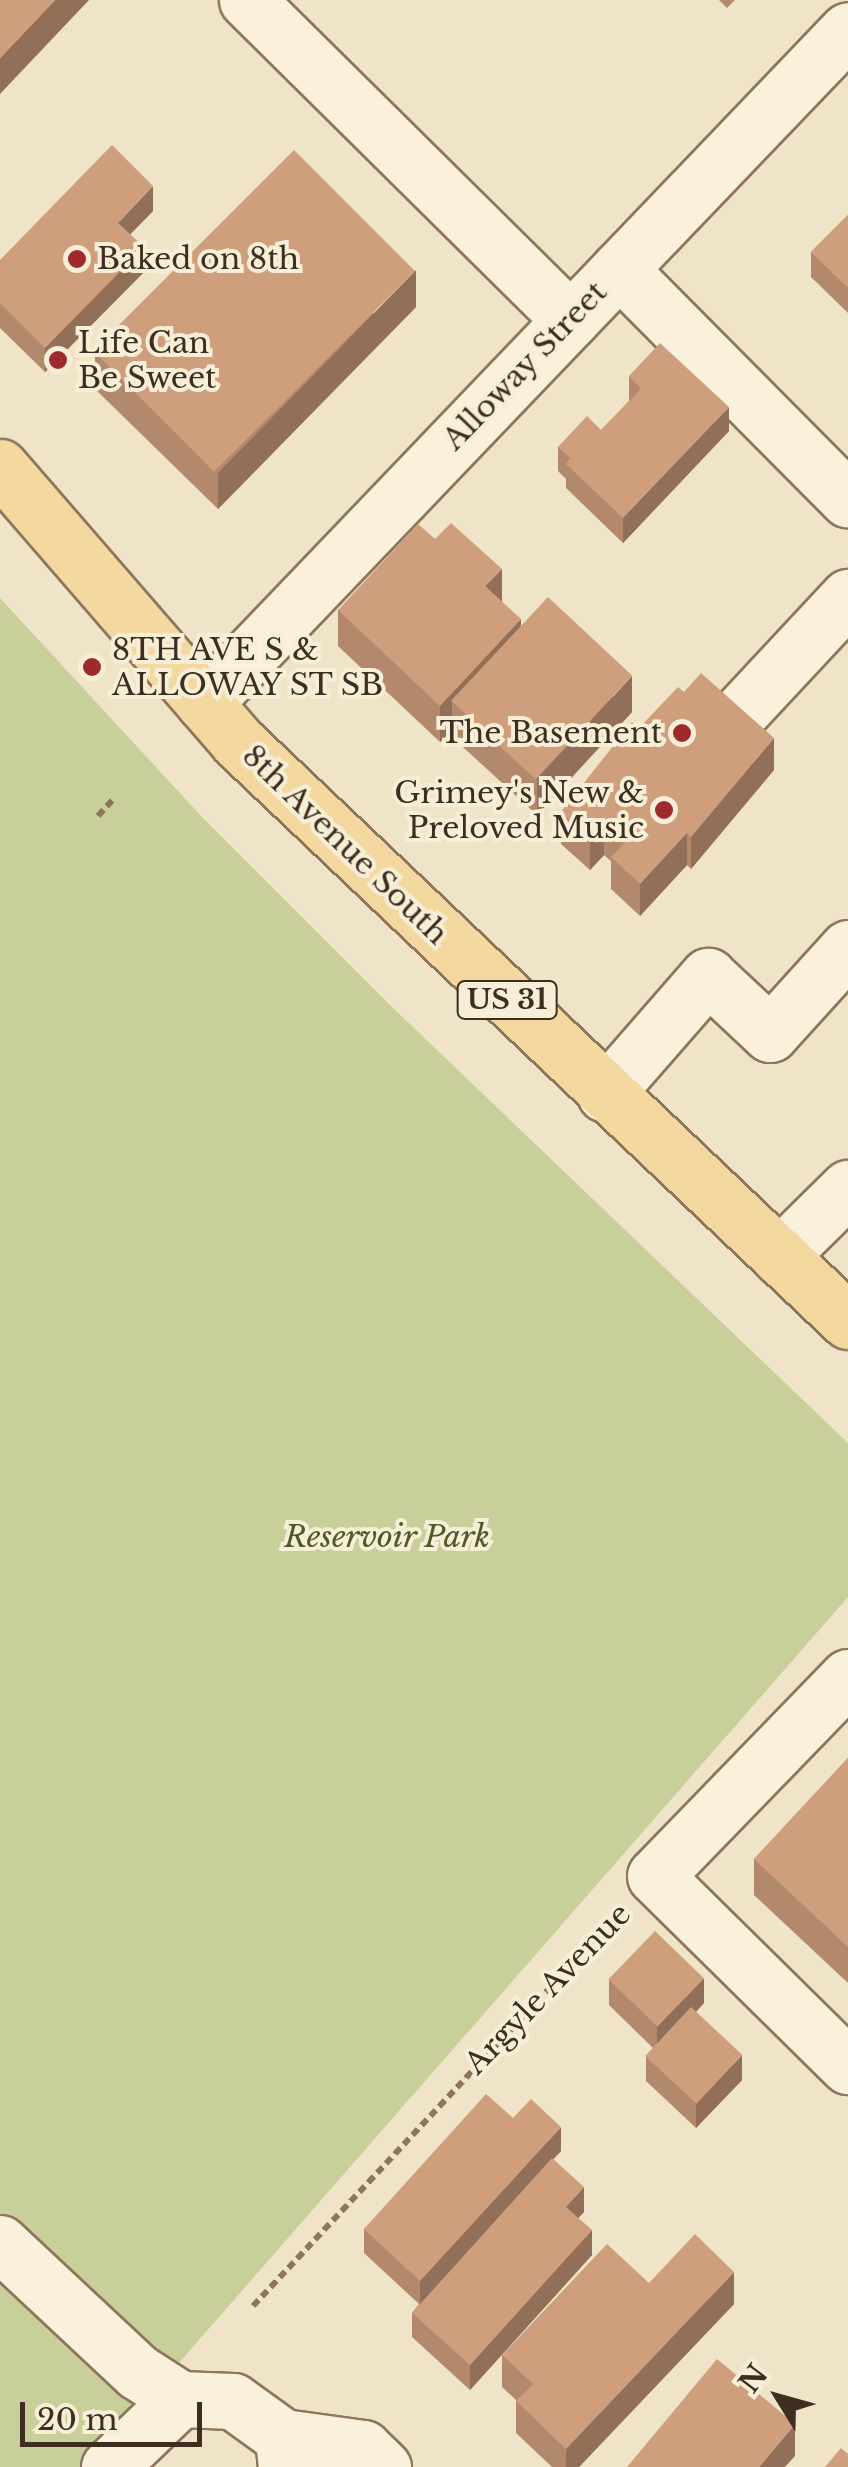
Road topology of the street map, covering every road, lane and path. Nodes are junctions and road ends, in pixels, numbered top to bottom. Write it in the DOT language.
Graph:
graph roads {
  1 [pos="265,6"];
  2 [pos="848,30"];
  3 [pos="620,269"];
  4 [pos="570,320"];
  5 [pos="0,467"];
  6 [pos="848,500"];
  7 [pos="848,598"];
  8 [pos="204,703"];
  9 [pos="737,716"];
  10 [pos="115,797"];
  11 [pos="98,816"];
  12 [pos="848,948"];
  13 [pos="605,1094"];
  14 [pos="848,1188"];
  15 [pos="779,1256"];
  16 [pos="848,1320"];
  17 [pos="848,1677"];
  18 [pos="655,1876"];
  19 [pos="848,2066"];
  20 [pos="0,2243"];
  21 [pos="253,2306"];
  22 [pos="180,2400"];
  23 [pos="285,2452"];
  24 [pos="110,2467"];
  25 [pos="383,2467"];
  1 -- 4 [label="street"];
  2 -- 3 [label="street, Alloway Street"];
  3 -- 4 [label="street, Alloway Street"];
  3 -- 6 [label="street"];
  4 -- 8 [label="street, Alloway Street"];
  5 -- 8 [label="main road, 8th Avenue South / US 31"];
  7 -- 9 [label="street"];
  8 -- 13 [label="main road, 8th Avenue South / US 31"];
  10 -- 11 [label="path"];
  12 -- 13 [label="street"];
  13 -- 15 [label="main road, 8th Avenue South / US 31"];
  14 -- 15 [label="street"];
  15 -- 16 [label="main road, 8th Avenue South / US 31"];
  17 -- 18 [label="street, Argyle Avenue"];
  18 -- 19 [label="street"];
  18 -- 21 [label="path, Argyle Avenue"];
  20 -- 22 [label="street"];
  22 -- 23 [label="street"];
  22 -- 24 [label="street"];
  23 -- 25 [label="street"];
}
